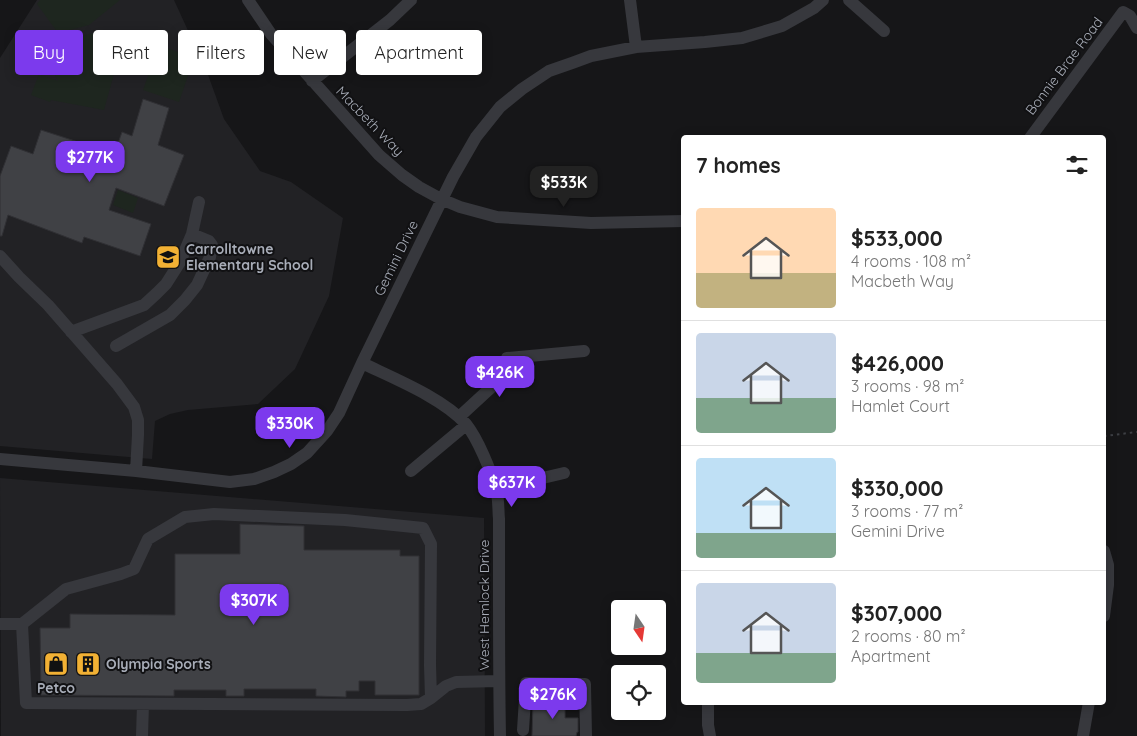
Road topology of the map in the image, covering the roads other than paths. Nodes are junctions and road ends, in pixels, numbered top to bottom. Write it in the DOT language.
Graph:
graph roads {
  1 [pos="248,0"];
  2 [pos="410,0"];
  3 [pos="630,0"];
  4 [pos="824,0"];
  5 [pos="849,0"];
  6 [pos="1137,28"];
  7 [pos="884,31"];
  8 [pos="636,47"];
  9 [pos="312,81"];
  10 [pos="1032,135"];
  11 [pos="442,199"];
  12 [pos="199,202"];
  13 [pos="681,221"];
  14 [pos="192,234"];
  15 [pos="0,256"];
  16 [pos="150,301"];
  17 [pos="162,319"];
  18 [pos="71,332"];
  19 [pos="116,346"];
  20 [pos="584,351"];
  21 [pos="362,363"];
  22 [pos="462,421"];
  23 [pos="0,459"];
  24 [pos="411,470"];
  25 [pos="136,471"];
  26 [pos="564,473"];
  27 [pos="496,489"];
  28 [pos="1106,558"];
  29 [pos="1106,601"];
  30 [pos="0,624"];
  31 [pos="22,624"];
  32 [pos="499,681"];
  33 [pos="431,698"];
  34 [pos="142,704"];
  35 [pos="708,705"];
  36 [pos="1088,705"];
  37 [pos="523,730"];
  38 [pos="142,736"];
  39 [pos="500,736"];
  40 [pos="586,736"];
  41 [pos="710,736"];
  42 [pos="1083,736"];
  1 -- 9 [label="street, Macbeth Way"];
  2 -- 9 [label="street"];
  3 -- 8 [label="street"];
  4 -- 8 [label="street, Gemini Drive"];
  5 -- 7 [label="street"];
  6 -- 10 [label="street, Bonnie Brae Road"];
  8 -- 11 [label="street, Gemini Drive"];
  9 -- 11 [label="street, Macbeth Way"];
  11 -- 13 [label="street, Macbeth Way"];
  11 -- 21 [label="street, Gemini Drive"];
  12 -- 14 [label="street"];
  14 -- 16 [label="street"];
  14 -- 17 [label="street"];
  15 -- 18 [label="street"];
  16 -- 17 [label="street"];
  16 -- 18 [label="street"];
  17 -- 19 [label="street"];
  18 -- 25 [label="street"];
  20 -- 22 [label="street"];
  21 -- 22 [label="street, West Hemlock Drive"];
  21 -- 25 [label="street, Gemini Drive"];
  22 -- 24 [label="street"];
  22 -- 27 [label="street, West Hemlock Drive"];
  23 -- 25 [label="street, Gemini Drive"];
  26 -- 27 [label="street"];
  27 -- 32 [label="street, West Hemlock Drive"];
  28 -- 29 [label="street"];
  30 -- 31 [label="street"];
  31 -- 33 [label="street"];
  31 -- 34 [label="street"];
  32 -- 33 [label="street"];
  32 -- 39 [label="street, West Hemlock Drive"];
  33 -- 34 [label="street"];
  34 -- 38 [label="street"];
  35 -- 41 [label="street"];
  36 -- 42 [label="street"];
  37 -- 40 [label="street"];
}
